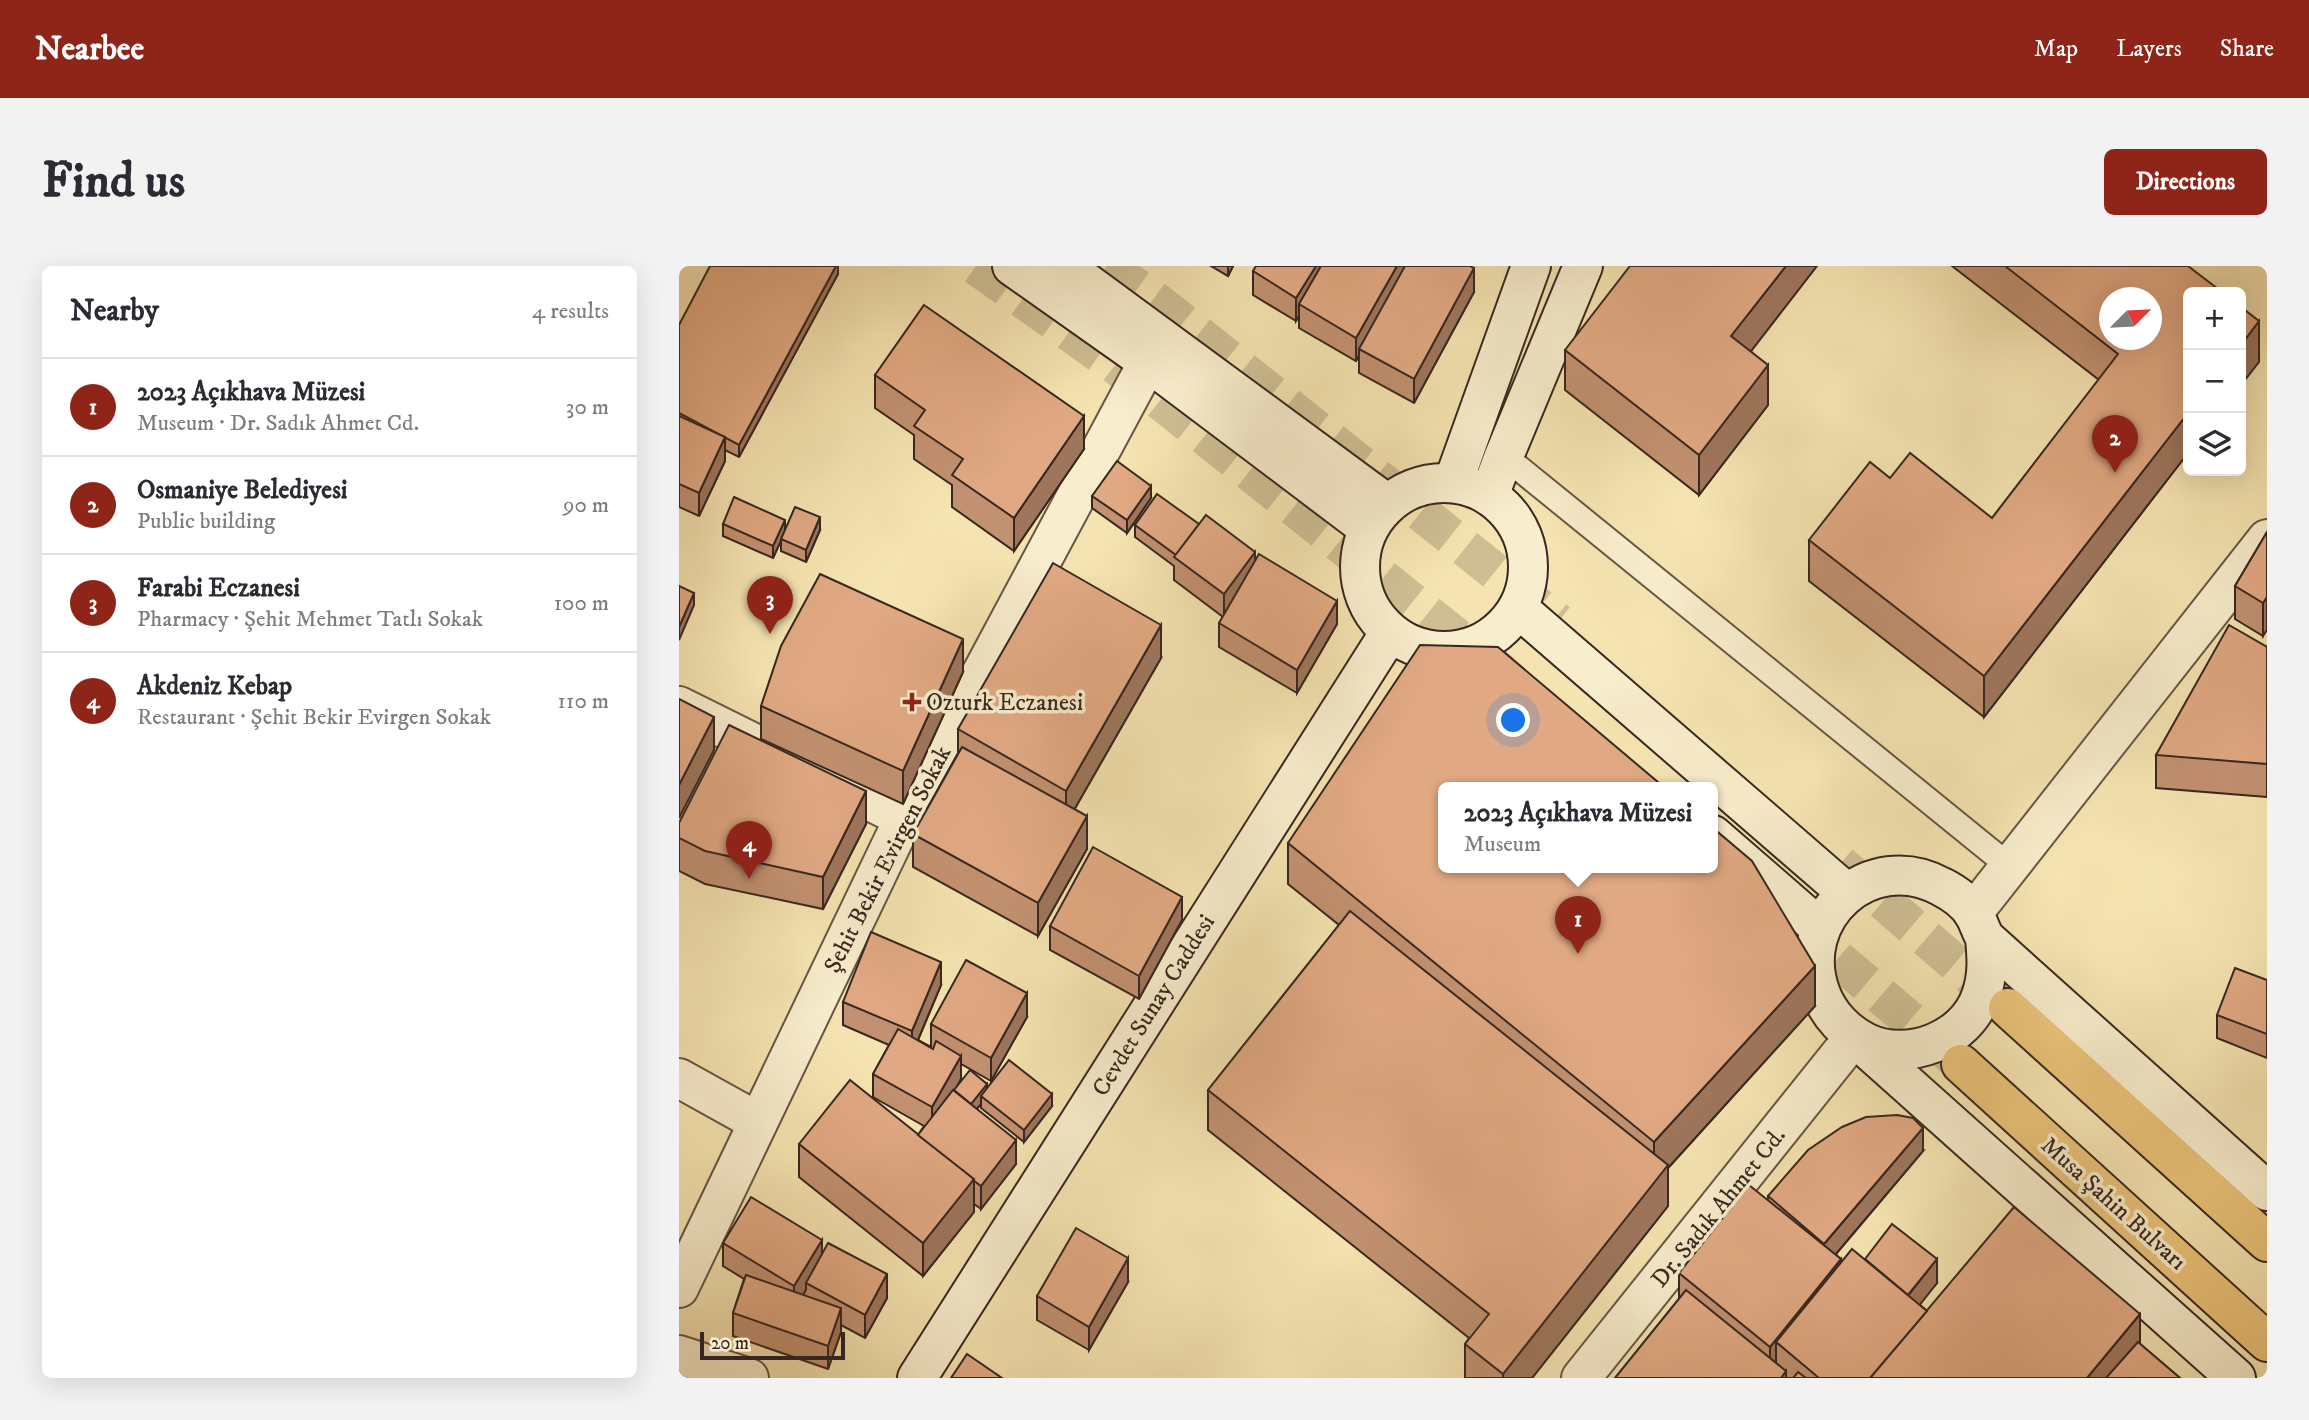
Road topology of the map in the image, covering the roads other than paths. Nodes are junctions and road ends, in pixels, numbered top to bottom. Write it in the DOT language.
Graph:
graph roads {
  1 [pos="1012,266"];
  2 [pos="1064,266"];
  3 [pos="1531,266"];
  4 [pos="1583,266"];
  5 [pos="1148,362"];
  6 [pos="1504,456"];
  7 [pos="1453,482"];
  8 [pos="1489,496"];
  9 [pos="1377,516"];
  10 [pos="2267,539"];
  11 [pos="1518,608"];
  12 [pos="1390,632"];
  13 [pos="1488,639"];
  14 [pos="1518,665"];
  15 [pos="679,706"];
  16 [pos="904,818"];
  17 [pos="1718,839"];
  18 [pos="2009,866"];
  19 [pos="1847,893"];
  20 [pos="1979,926"];
  21 [pos="1820,928"];
  22 [pos="2008,1008"];
  23 [pos="1854,1037"];
  24 [pos="1961,1064"];
  25 [pos="679,1078"];
  26 [pos="758,1122"];
  27 [pos="2267,1191"];
  28 [pos="2267,1242"];
  29 [pos="679,1288"];
  30 [pos="2267,1342"];
  31 [pos="679,1355"];
  32 [pos="749,1378"];
  33 [pos="917,1378"];
  34 [pos="1581,1378"];
  35 [pos="2236,1378"];
  1 -- 5 [label="main road"];
  2 -- 9 [label="main road"];
  3 -- 7 [label="main road"];
  4 -- 6 [label="main road"];
  5 -- 9 [label="main road"];
  5 -- 16 [label="main road, Şehit Bekir Evirgen Sokak"];
  6 -- 8 [label="main road"];
  6 -- 18 [label="lane"];
  7 -- 8 [label="main road"];
  7 -- 9 [label="main road"];
  8 -- 11 [label="main road"];
  9 -- 12 [label="main road"];
  10 -- 18 [label="main road"];
  11 -- 13 [label="main road"];
  11 -- 19 [label="main road"];
  12 -- 13 [label="main road"];
  12 -- 33 [label="main road, Cevdet Sunay Caddesi"];
  13 -- 14 [label="main road"];
  15 -- 16 [label="main road"];
  16 -- 26 [label="main road, Şehit Bekir Evirgen Sokak"];
  17 -- 21 [label="main road"];
  18 -- 20 [label="main road"];
  19 -- 20 [label="main road"];
  19 -- 21 [label="main road"];
  20 -- 23 [label="main road"];
  20 -- 27 [label="main road"];
  21 -- 23 [label="main road"];
  22 -- 28 [label="main road"];
  23 -- 34 [label="main road, Dr. Sadık Ahmet Cd."];
  23 -- 35 [label="main road"];
  24 -- 30 [label="main road, Musa Şahin Bulvarı"];
  25 -- 26 [label="main road"];
  26 -- 29 [label="main road, Şehit Bekir Evirgen Sokak"];
  31 -- 32 [label="main road"];
}
